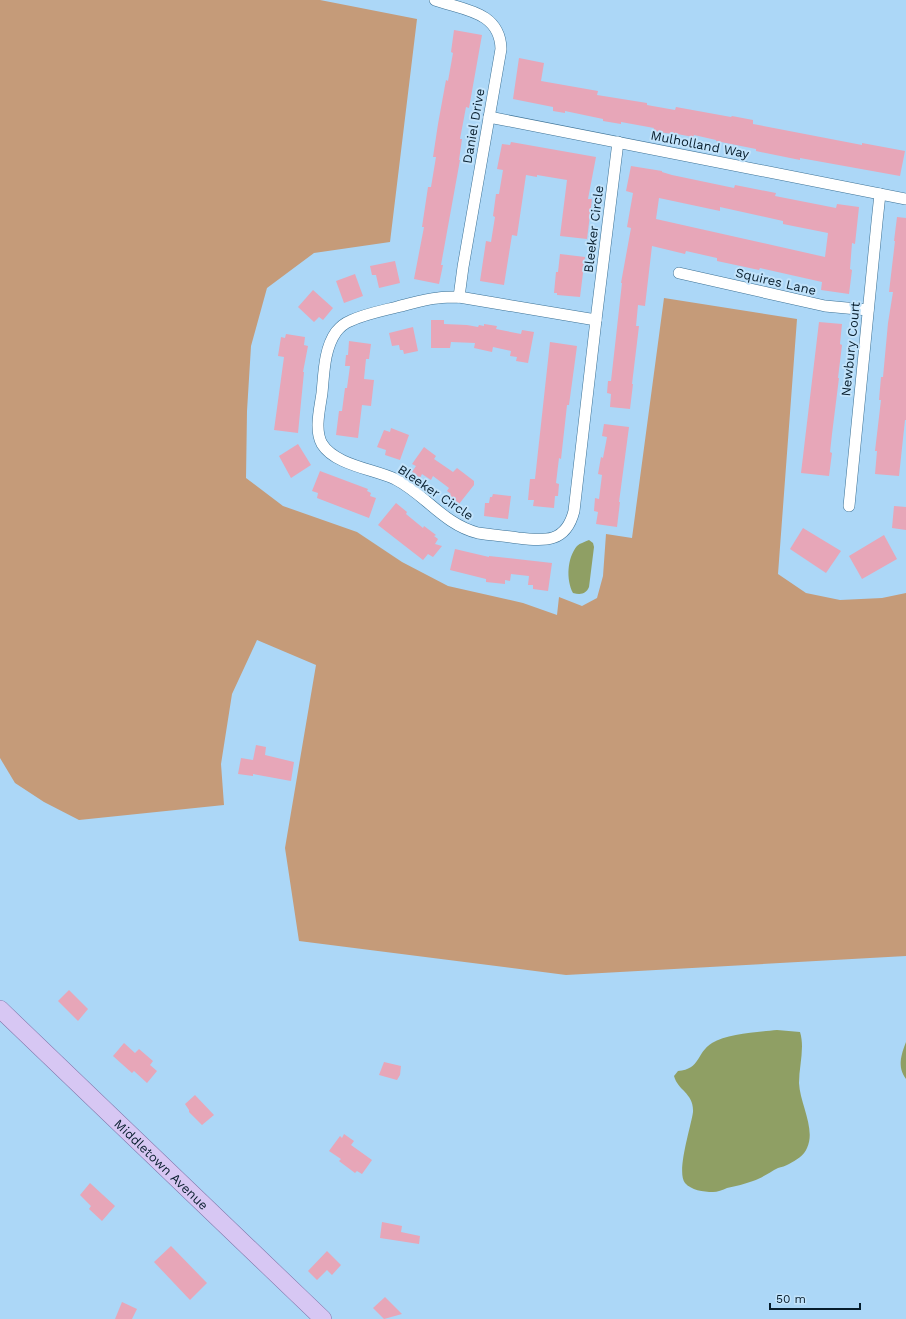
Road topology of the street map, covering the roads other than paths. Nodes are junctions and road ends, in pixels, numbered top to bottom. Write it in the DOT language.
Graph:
graph roads {
  1 [pos="435,0"];
  2 [pos="489,117"];
  3 [pos="618,142"];
  4 [pos="880,194"];
  5 [pos="906,199"];
  6 [pos="679,273"];
  7 [pos="459,297"];
  8 [pos="868,310"];
  9 [pos="596,320"];
  10 [pos="849,506"];
  11 [pos="0,1009"];
  12 [pos="323,1319"];
  1 -- 2 [label="street, Daniel Drive"];
  2 -- 3 [label="street, Mulholland Way"];
  2 -- 7 [label="street, Daniel Drive"];
  3 -- 4 [label="street, Mulholland Way"];
  3 -- 9 [label="street, Bleeker Circle"];
  4 -- 5 [label="street, Mulholland Way"];
  4 -- 8 [label="street, Newbury Court"];
  6 -- 8 [label="street, Squires Lane"];
  7 -- 9 [label="street, Bleeker Circle"];
  7 -- 9 [label="street, Bleeker Circle"];
  8 -- 10 [label="street, Newbury Court"];
  11 -- 12 [label="main road, Middletown Avenue"];
}
